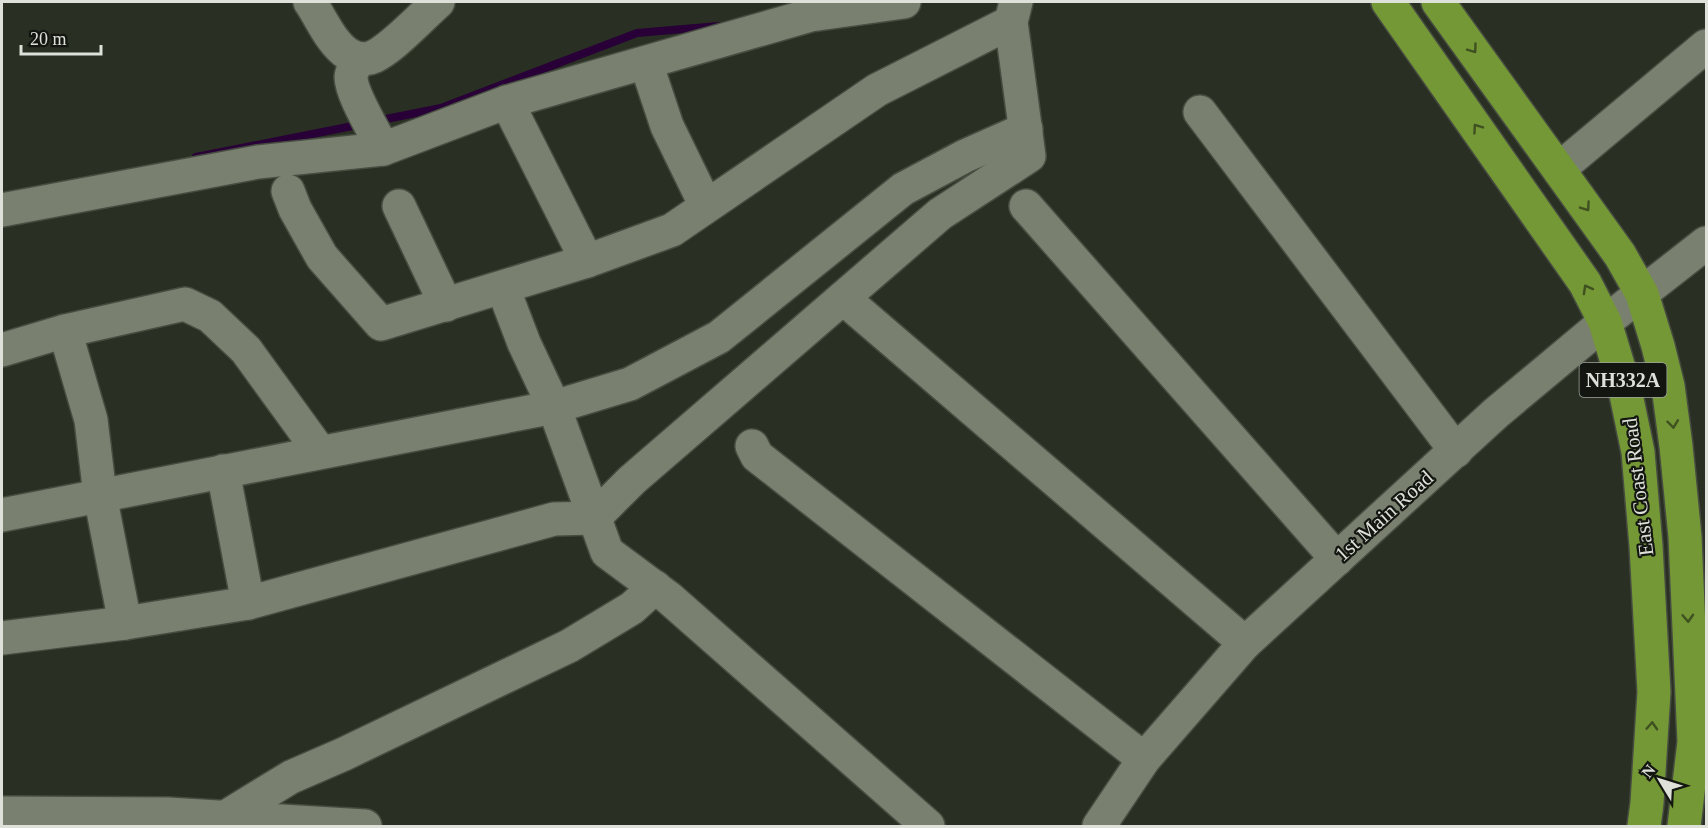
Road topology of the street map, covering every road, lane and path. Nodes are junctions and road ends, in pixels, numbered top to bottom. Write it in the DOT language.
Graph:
graph roads {
  1 [pos="310,2"];
  2 [pos="438,2"];
  3 [pos="904,2"];
  4 [pos="1388,2"];
  5 [pos="1438,2"];
  6 [pos="1014,12"];
  7 [pos="1707,46"];
  8 [pos="359,59"];
  9 [pos="646,63"];
  10 [pos="507,102"];
  11 [pos="1200,112"];
  12 [pos="1026,129"];
  13 [pos="382,149"];
  14 [pos="1559,169"];
  15 [pos="288,191"];
  16 [pos="399,206"];
  17 [pos="706,206"];
  18 [pos="1026,206"];
  19 [pos="2,210"];
  20 [pos="1707,243"];
  21 [pos="587,261"];
  22 [pos="503,288"];
  23 [pos="1642,294"];
  24 [pos="843,298"];
  25 [pos="446,305"];
  26 [pos="1605,322"];
  27 [pos="65,331"];
  28 [pos="2,350"];
  29 [pos="554,407"];
  30 [pos="752,446"];
  31 [pos="1456,451"];
  32 [pos="320,452"];
  33 [pos="223,471"];
  34 [pos="100,495"];
  35 [pos="2,515"];
  36 [pos="594,518"];
  37 [pos="1337,559"];
  38 [pos="655,587"];
  39 [pos="248,603"];
  40 [pos="125,623"];
  41 [pos="2,638"];
  42 [pos="1245,643"];
  43 [pos="1700,742"];
  44 [pos="1144,759"];
  45 [pos="2,813"];
  46 [pos="224,818"];
  47 [pos="138,820"];
  48 [pos="365,826"];
  49 [pos="928,826"];
  50 [pos="1100,826"];
  51 [pos="1644,826"];
  52 [pos="1684,826"];
  1 -- 8 [label="street"];
  2 -- 8 [label="street"];
  3 -- 9 [label="street"];
  26 -- 4 [label="highway, East Coast Road / NH332A, one-way"];
  5 -- 14 [label="highway, East Coast Road / NH332A, one-way"];
  6 -- 12 [label="street"];
  6 -- 17 [label="street"];
  7 -- 14 [label="street"];
  8 -- 13 [label="street"];
  9 -- 10 [label="street"];
  9 -- 17 [label="street"];
  10 -- 13 [label="street"];
  10 -- 21 [label="street"];
  11 -- 31 [label="street"];
  12 -- 24 [label="street"];
  12 -- 29 [label="street"];
  13 -- 19 [label="street"];
  14 -- 23 [label="highway, East Coast Road / NH332A, one-way"];
  15 -- 25 [label="street"];
  16 -- 25 [label="street"];
  17 -- 21 [label="street"];
  18 -- 37 [label="street"];
  20 -- 23 [label="street, 1st Main Road"];
  21 -- 22 [label="street"];
  22 -- 25 [label="street"];
  22 -- 29 [label="street"];
  23 -- 26 [label="street, 1st Main Road"];
  23 -- 43 [label="highway, East Coast Road / NH332A, one-way"];
  24 -- 36 [label="street"];
  24 -- 42 [label="street"];
  26 -- 31 [label="street, 1st Main Road"];
  51 -- 26 [label="highway, East Coast Road / NH332A, one-way"];
  27 -- 28 [label="street"];
  27 -- 32 [label="street"];
  27 -- 34 [label="street"];
  29 -- 32 [label="street"];
  29 -- 36 [label="street"];
  30 -- 44 [label="street"];
  31 -- 37 [label="street, 1st Main Road"];
  32 -- 33 [label="street"];
  33 -- 34 [label="street"];
  33 -- 39 [label="street"];
  34 -- 35 [label="street"];
  34 -- 40 [label="street"];
  36 -- 38 [label="street"];
  36 -- 39 [label="street"];
  37 -- 42 [label="street, 1st Main Road"];
  38 -- 46 [label="street"];
  38 -- 49 [label="street"];
  39 -- 40 [label="street"];
  40 -- 41 [label="street"];
  42 -- 44 [label="street, 1st Main Road"];
  43 -- 52 [label="highway, East Coast Road / NH332A"];
  44 -- 50 [label="street, 1st Main Road"];
  45 -- 47 [label="street"];
  46 -- 47 [label="street"];
  46 -- 48 [label="street"];
}
